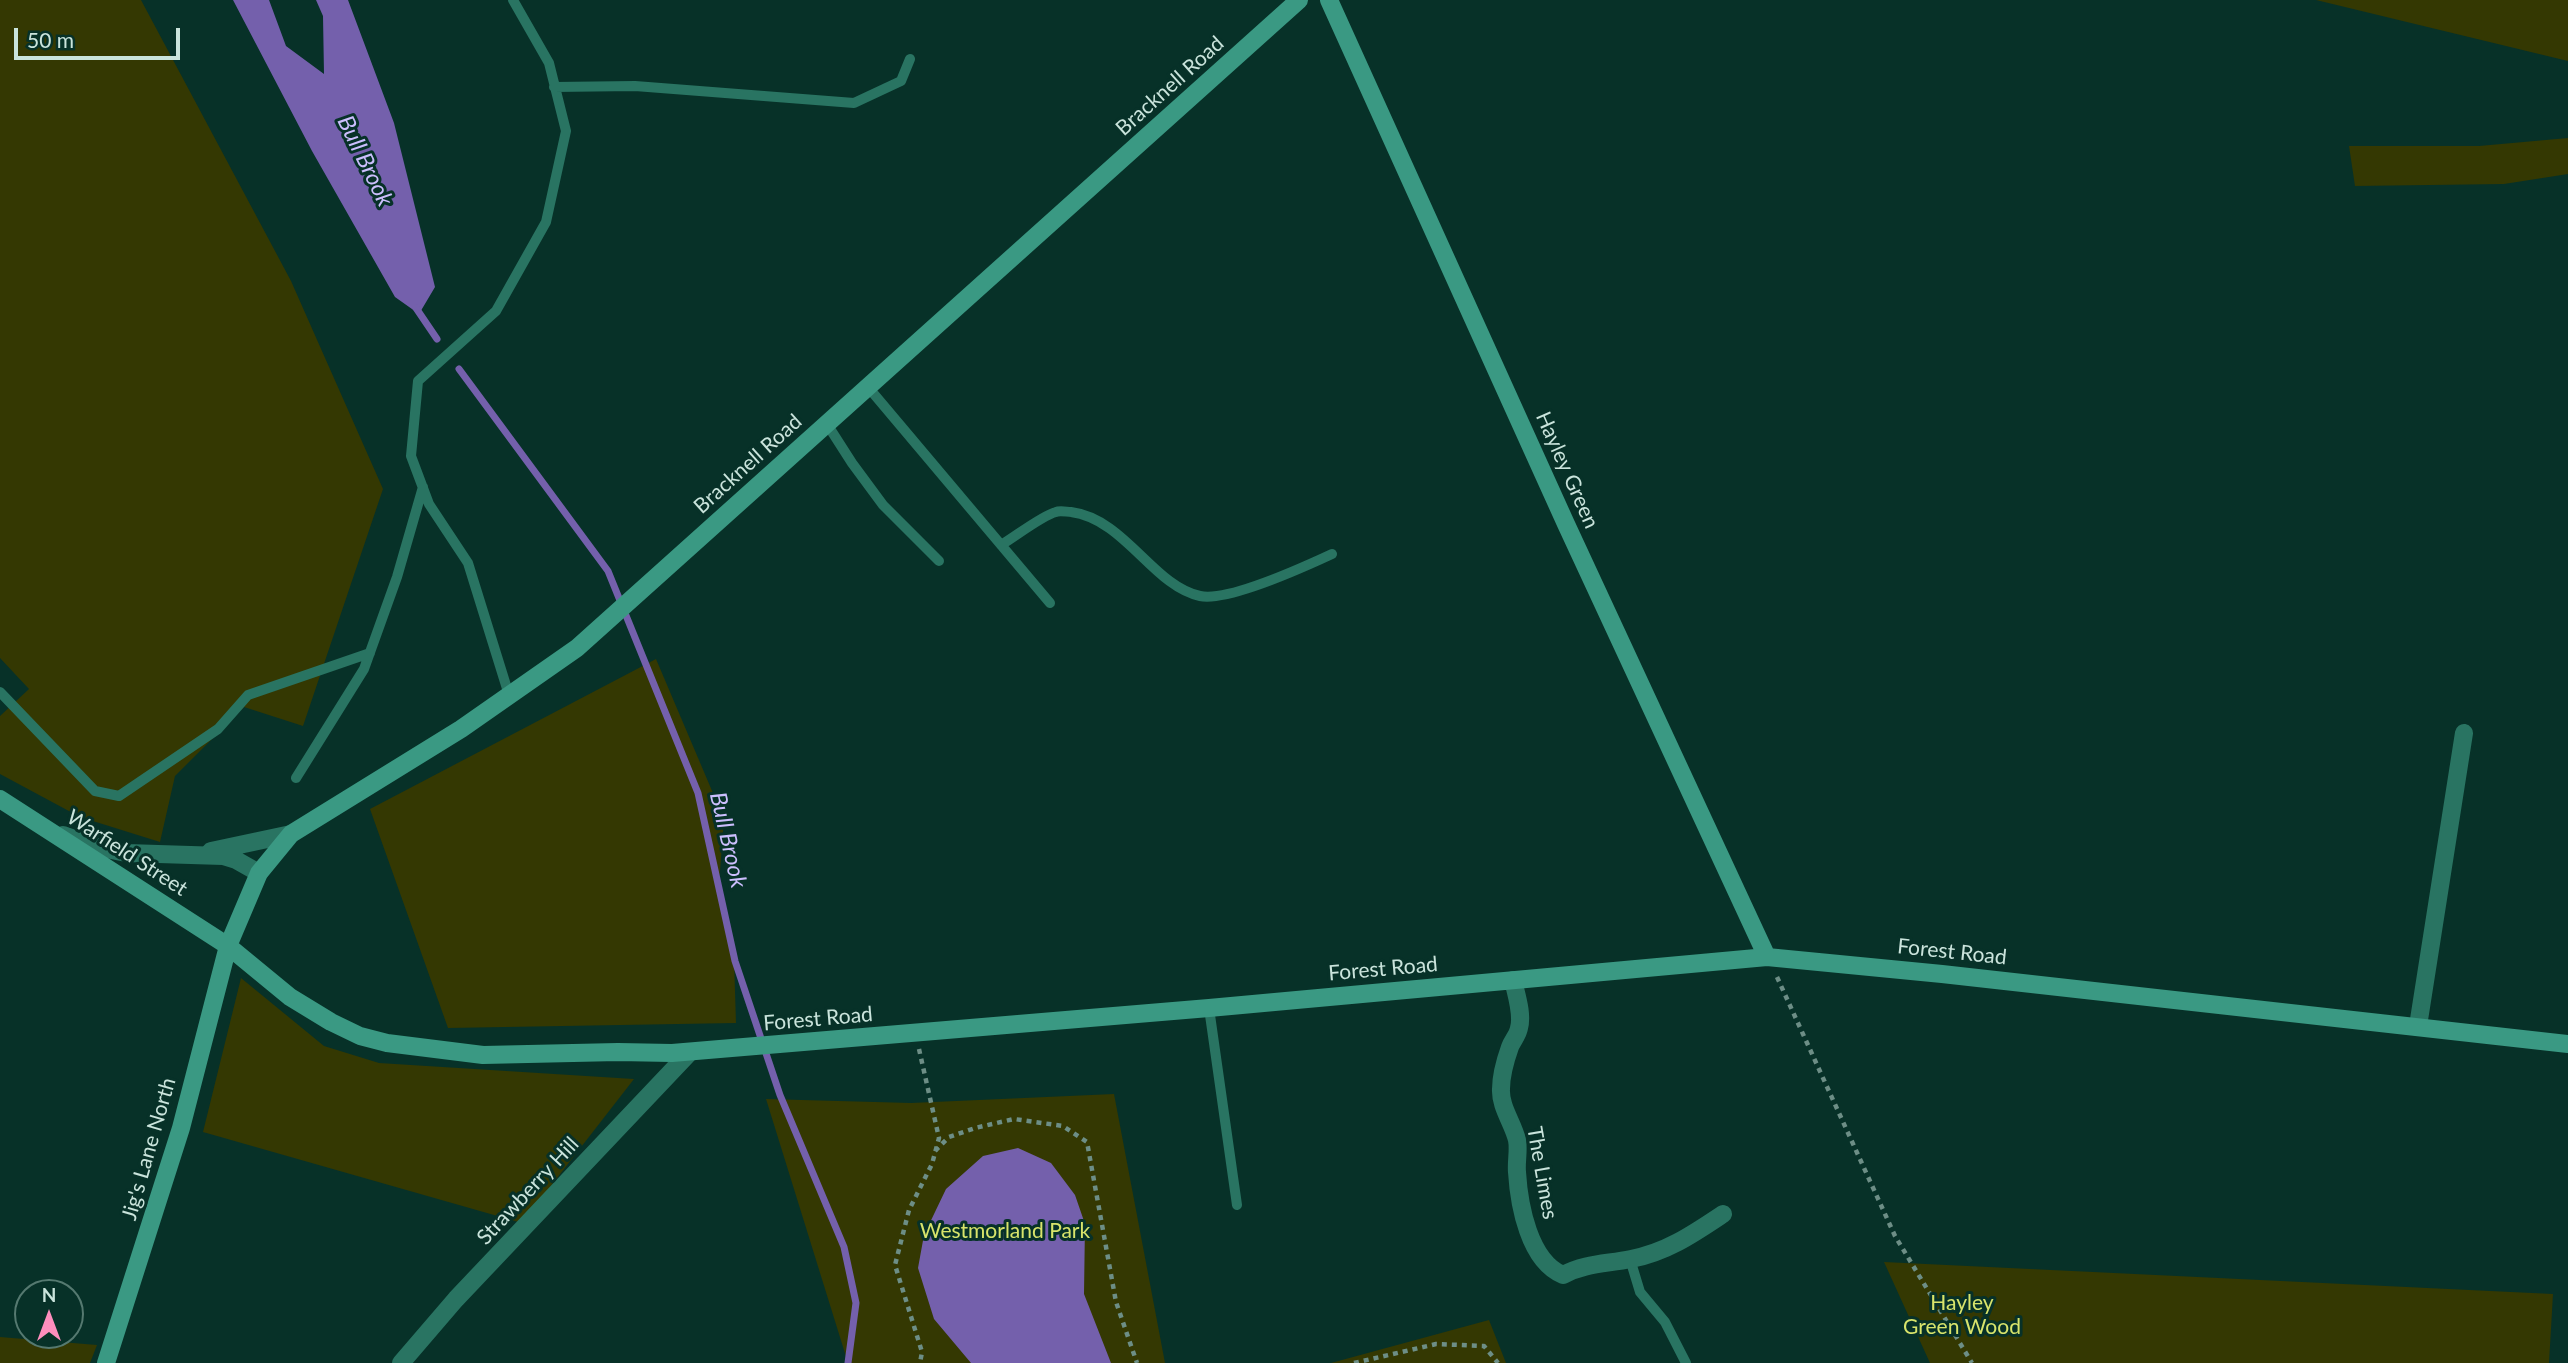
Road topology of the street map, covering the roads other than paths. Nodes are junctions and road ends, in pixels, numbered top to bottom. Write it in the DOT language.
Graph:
graph roads {
  1 [pos="513,0"];
  2 [pos="1299,0"];
  3 [pos="1329,0"];
  4 [pos="910,59"];
  5 [pos="554,87"];
  6 [pos="868,387"];
  7 [pos="827,424"];
  8 [pos="423,487"];
  9 [pos="1001,545"];
  10 [pos="1332,554"];
  11 [pos="939,561"];
  12 [pos="1050,603"];
  13 [pos="370,653"];
  14 [pos="0,692"];
  15 [pos="509,695"];
  16 [pos="2464,733"];
  17 [pos="296,778"];
  18 [pos="0,799"];
  19 [pos="53,831"];
  20 [pos="291,834"];
  21 [pos="194,855"];
  22 [pos="259,873"];
  23 [pos="228,946"];
  24 [pos="1767,957"];
  25 [pos="1513,980"];
  26 [pos="1209,1008"];
  27 [pos="2418,1026"];
  28 [pos="2568,1044"];
  29 [pos="690,1052"];
  30 [pos="1237,1205"];
  31 [pos="1723,1214"];
  32 [pos="1630,1259"];
  33 [pos="106,1363"];
  34 [pos="401,1363"];
  35 [pos="1686,1363"];
  1 -- 5 [label="lane"];
  2 -- 6 [label="main road, Bracknell Road"];
  3 -- 24 [label="main road, Hayley Green"];
  4 -- 5 [label="lane"];
  5 -- 8 [label="lane"];
  6 -- 7 [label="main road, Bracknell Road"];
  6 -- 9 [label="lane"];
  7 -- 11 [label="lane"];
  7 -- 15 [label="main road, Bracknell Road"];
  8 -- 13 [label="lane"];
  8 -- 15 [label="lane"];
  9 -- 10 [label="lane"];
  9 -- 12 [label="lane"];
  13 -- 14 [label="lane"];
  13 -- 17 [label="lane"];
  15 -- 20 [label="main road, Bracknell Road"];
  16 -- 27 [label="street"];
  18 -- 19 [label="main road, Warfield Street"];
  19 -- 21 [label="street"];
  19 -- 23 [label="main road, Warfield Street"];
  20 -- 21 [label="street"];
  20 -- 22 [label="main road, Bracknell Road"];
  21 -- 22 [label="street"];
  22 -- 23 [label="main road, Bracknell Road"];
  23 -- 29 [label="main road, Forest Road"];
  23 -- 33 [label="main road, Jig's Lane North"];
  24 -- 25 [label="main road, Forest Road"];
  24 -- 27 [label="main road, Forest Road"];
  25 -- 26 [label="main road, Forest Road"];
  25 -- 32 [label="street, The Limes"];
  26 -- 29 [label="main road, Forest Road"];
  26 -- 30 [label="lane"];
  27 -- 28 [label="main road, Forest Road"];
  29 -- 34 [label="street, Strawberry Hill"];
  31 -- 32 [label="street, The Limes"];
  32 -- 35 [label="lane"];
}
